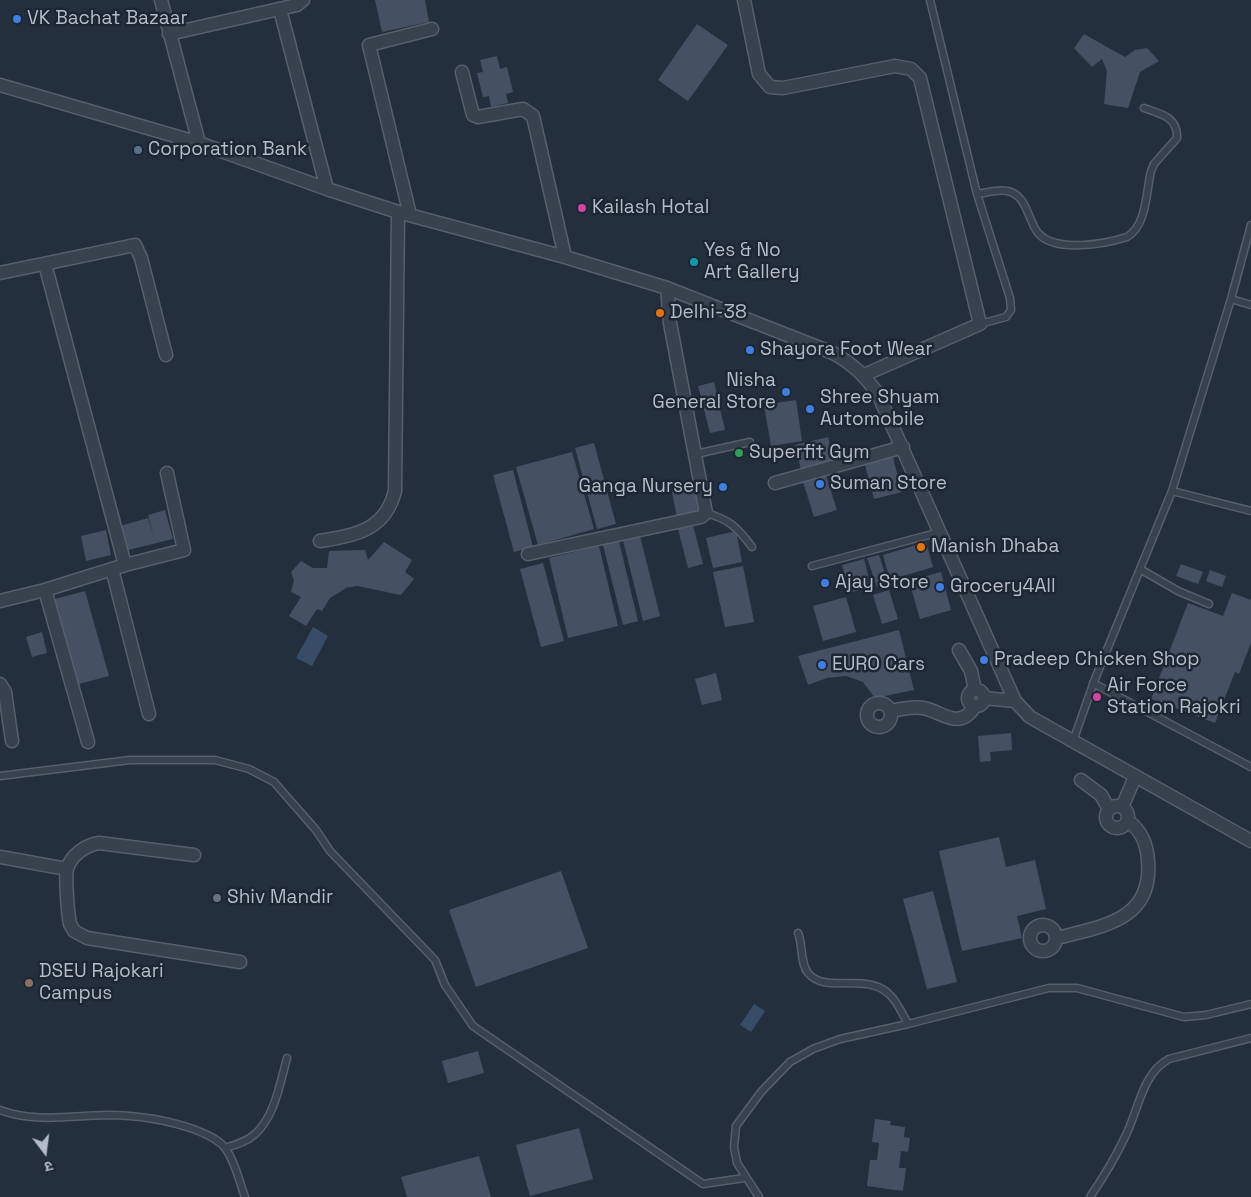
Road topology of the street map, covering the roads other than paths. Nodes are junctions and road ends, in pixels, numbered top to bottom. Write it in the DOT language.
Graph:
graph roads {
  1 [pos="161,0"];
  2 [pos="302,0"];
  3 [pos="744,0"];
  4 [pos="930,0"];
  5 [pos="282,17"];
  6 [pos="432,30"];
  7 [pos="169,34"];
  8 [pos="462,72"];
  9 [pos="0,85"];
  10 [pos="1144,108"];
  11 [pos="199,143"];
  12 [pos="327,189"];
  13 [pos="976,194"];
  14 [pos="404,214"];
  15 [pos="1251,225"];
  16 [pos="565,257"];
  17 [pos="45,264"];
  18 [pos="0,273"];
  19 [pos="667,288"];
  20 [pos="1231,299"];
  21 [pos="1251,305"];
  22 [pos="980,324"];
  23 [pos="166,355"];
  24 [pos="864,375"];
  25 [pos="750,442"];
  26 [pos="904,447"];
  27 [pos="696,454"];
  28 [pos="167,474"];
  29 [pos="775,483"];
  30 [pos="1172,491"];
  31 [pos="1251,511"];
  32 [pos="706,513"];
  33 [pos="940,532"];
  34 [pos="320,541"];
  35 [pos="752,547"];
  36 [pos="528,554"];
  37 [pos="812,566"];
  38 [pos="118,567"];
  39 [pos="1140,569"];
  40 [pos="44,590"];
  41 [pos="0,601"];
  42 [pos="1209,604"];
  43 [pos="959,650"];
  44 [pos="1093,682"];
  45 [pos="0,684"];
  46 [pos="978,698"];
  47 [pos="1016,701"];
  48 [pos="891,711"];
  49 [pos="149,714"];
  50 [pos="12,741"];
  51 [pos="88,742"];
  52 [pos="1073,742"];
  53 [pos="1251,767"];
  54 [pos="0,776"];
  55 [pos="1135,777"];
  56 [pos="1081,780"];
  57 [pos="1116,808"];
  58 [pos="1128,821"];
  59 [pos="1251,841"];
  60 [pos="194,855"];
  61 [pos="0,857"];
  62 [pos="67,869"];
  63 [pos="798,933"];
  64 [pos="1057,938"];
  65 [pos="240,962"];
  66 [pos="1251,1004"];
  67 [pos="908,1024"];
  68 [pos="1251,1038"];
  69 [pos="287,1058"];
  70 [pos="0,1110"];
  71 [pos="225,1148"];
  72 [pos="744,1178"];
  73 [pos="245,1197"];
  74 [pos="759,1197"];
  75 [pos="1090,1197"];
  1 -- 7 [label="street"];
  2 -- 7 [label="street"];
  3 -- 22 [label="street"];
  4 -- 13 [label="lane"];
  5 -- 12 [label="street"];
  6 -- 14 [label="street"];
  7 -- 11 [label="street"];
  8 -- 16 [label="street"];
  9 -- 11 [label="street"];
  10 -- 13 [label="lane"];
  11 -- 12 [label="street"];
  12 -- 14 [label="street"];
  13 -- 22 [label="lane"];
  14 -- 16 [label="street"];
  14 -- 34 [label="street"];
  15 -- 20 [label="lane"];
  16 -- 19 [label="street"];
  17 -- 18 [label="street"];
  17 -- 23 [label="street"];
  17 -- 38 [label="street"];
  19 -- 24 [label="street"];
  19 -- 27 [label="street"];
  20 -- 21 [label="lane"];
  20 -- 30 [label="lane"];
  22 -- 24 [label="street"];
  24 -- 26 [label="street"];
  25 -- 27 [label="lane"];
  26 -- 29 [label="street"];
  26 -- 33 [label="street"];
  27 -- 32 [label="street"];
  28 -- 38 [label="street"];
  30 -- 31 [label="lane"];
  30 -- 39 [label="lane"];
  32 -- 35 [label="lane"];
  32 -- 36 [label="street"];
  33 -- 37 [label="lane"];
  33 -- 47 [label="street"];
  38 -- 40 [label="street"];
  38 -- 49 [label="street"];
  39 -- 42 [label="lane"];
  39 -- 44 [label="lane"];
  40 -- 41 [label="street"];
  40 -- 51 [label="street"];
  43 -- 46 [label="street"];
  44 -- 52 [label="lane"];
  44 -- 53 [label="lane"];
  45 -- 50 [label="street"];
  46 -- 47 [label="street"];
  46 -- 48 [label="street"];
  47 -- 52 [label="street"];
  52 -- 55 [label="street"];
  54 -- 72 [label="lane"];
  55 -- 57 [label="street"];
  55 -- 59 [label="street"];
  56 -- 57 [label="street"];
  57 -- 58 [label="street"];
  57 -- 58 [label="street"];
  58 -- 64 [label="street"];
  60 -- 62 [label="street"];
  61 -- 62 [label="street"];
  62 -- 65 [label="street"];
  63 -- 67 [label="lane"];
  66 -- 67 [label="lane"];
  67 -- 72 [label="lane"];
  68 -- 75 [label="lane"];
  69 -- 71 [label="lane"];
  70 -- 71 [label="lane"];
  71 -- 73 [label="lane"];
  72 -- 74 [label="lane"];
}
